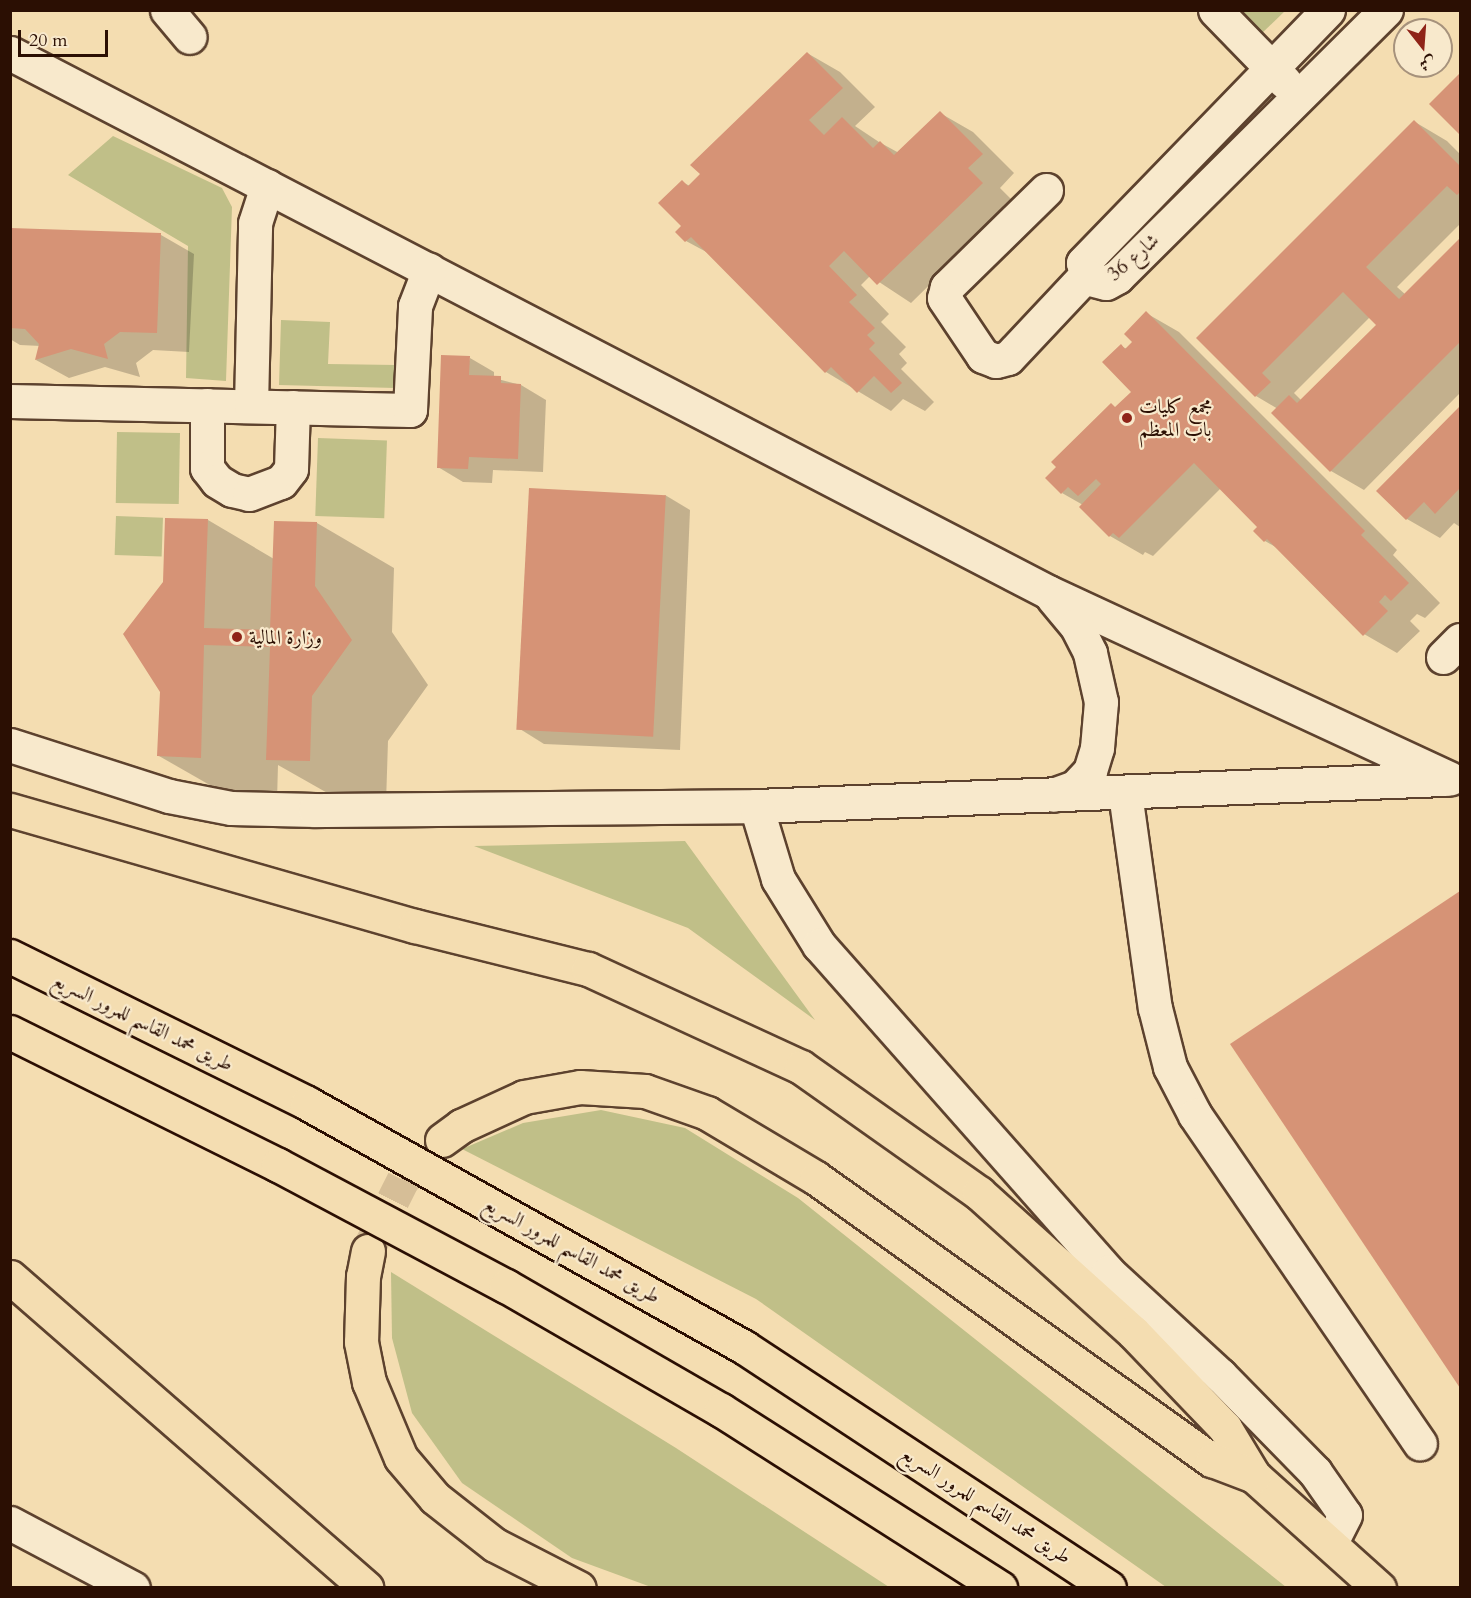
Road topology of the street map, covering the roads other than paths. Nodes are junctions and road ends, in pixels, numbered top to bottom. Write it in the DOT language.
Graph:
graph roads {
  1 [pos="167,10"];
  2 [pos="1215,10"];
  3 [pos="1328,10"];
  4 [pos="1386,10"];
  5 [pos="190,37"];
  6 [pos="10,53"];
  7 [pos="1271,68"];
  8 [pos="1299,96"];
  9 [pos="267,186"];
  10 [pos="1047,190"];
  11 [pos="429,270"];
  12 [pos="1086,274"];
  13 [pos="10,401"];
  14 [pos="207,405"];
  15 [pos="251,406"];
  16 [pos="293,407"];
  17 [pos="1048,592"];
  18 [pos="10,745"];
  19 [pos="1455,779"];
  20 [pos="1125,793"];
  21 [pos="1053,795"];
  22 [pos="756,806"];
  23 [pos="10,810"];
  24 [pos="10,956"];
  25 [pos="10,1032"];
  26 [pos="441,1140"];
  27 [pos="368,1251"];
  28 [pos="10,1277"];
  29 [pos="1420,1443"];
  30 [pos="1254,1476"];
  31 [pos="12,1529"];
  32 [pos="1331,1542"];
  33 [pos="133,1587"];
  34 [pos="367,1587"];
  35 [pos="579,1587"];
  36 [pos="1000,1587"];
  37 [pos="1109,1587"];
  38 [pos="1379,1587"];
  1 -- 5 [label="street"];
  2 -- 7 [label="street"];
  3 -- 7 [label="street, شارع 36"];
  4 -- 8 [label="street, شارع 36"];
  6 -- 9 [label="street"];
  7 -- 8 [label="street"];
  7 -- 12 [label="street, شارع 36"];
  8 -- 12 [label="street, شارع 36"];
  9 -- 11 [label="street"];
  9 -- 15 [label="street"];
  10 -- 12 [label="street"];
  11 -- 16 [label="street"];
  11 -- 17 [label="street"];
  13 -- 14 [label="street"];
  14 -- 15 [label="street"];
  14 -- 16 [label="street"];
  15 -- 16 [label="street"];
  17 -- 19 [label="street"];
  17 -- 21 [label="street"];
  18 -- 22 [label="street"];
  19 -- 20 [label="street"];
  20 -- 21 [label="street"];
  20 -- 29 [label="street"];
  21 -- 22 [label="street"];
  22 -- 32 [label="street"];
  23 -- 30 [label="highway"];
  24 -- 37 [label="highway, طريق محمد القاسم للمرور السريع, bridge"];
  25 -- 36 [label="highway, bridge"];
  26 -- 30 [label="highway"];
  27 -- 35 [label="highway"];
  28 -- 34 [label="highway"];
  30 -- 32 [label="highway"];
  31 -- 33 [label="street"];
  32 -- 38 [label="highway"];
}
